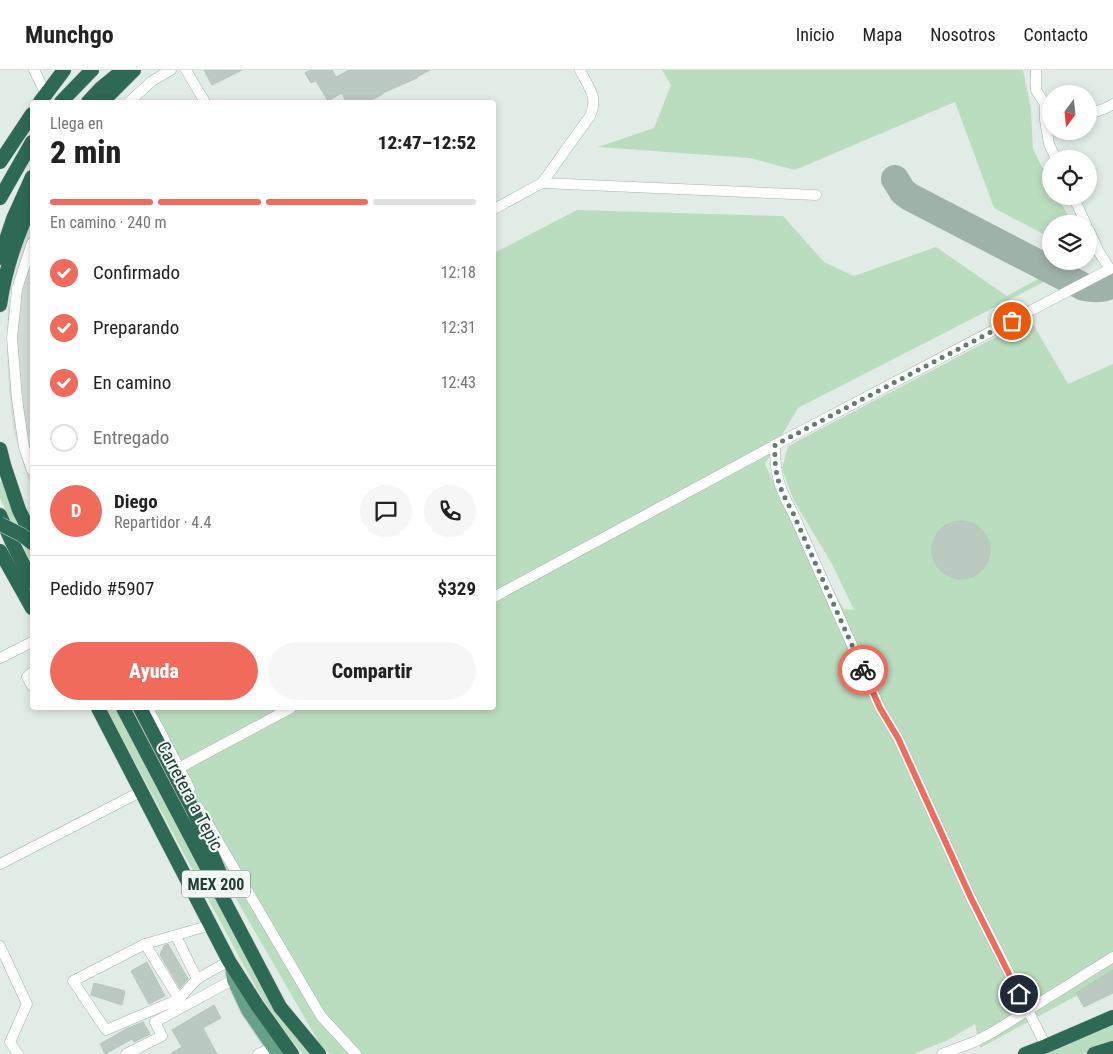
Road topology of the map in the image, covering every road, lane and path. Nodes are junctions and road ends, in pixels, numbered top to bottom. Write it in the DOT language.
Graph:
graph roads {
  1 [pos="34,70"];
  2 [pos="64,70"];
  3 [pos="92,70"];
  4 [pos="123,70"];
  5 [pos="134,70"];
  6 [pos="171,70"];
  7 [pos="186,70"];
  8 [pos="580,70"];
  9 [pos="1036,70"];
  10 [pos="43,98"];
  11 [pos="1042,98"];
  12 [pos="63,100"];
  13 [pos="90,100"];
  14 [pos="104,100"];
  15 [pos="131,100"];
  16 [pos="204,100"];
  17 [pos="1113,104"];
  18 [pos="1098,111"];
  19 [pos="30,117"];
  20 [pos="30,146"];
  21 [pos="0,162"];
  22 [pos="30,181"];
  23 [pos="542,182"];
  24 [pos="816,195"];
  25 [pos="0,198"];
  26 [pos="30,208"];
  27 [pos="496,208"];
  28 [pos="1097,248"];
  29 [pos="30,249"];
  30 [pos="0,258"];
  31 [pos="1112,269"];
  32 [pos="0,305"];
  33 [pos="775,445"];
  34 [pos="0,449"];
  35 [pos="30,464"];
  36 [pos="0,515"];
  37 [pos="0,524"];
  38 [pos="30,532"];
  39 [pos="30,541"];
  40 [pos="0,551"];
  41 [pos="0,570"];
  42 [pos="30,578"];
  43 [pos="496,596"];
  44 [pos="30,605"];
  45 [pos="30,606"];
  46 [pos="30,643"];
  47 [pos="0,658"];
  48 [pos="92,710"];
  49 [pos="99,710"];
  50 [pos="124,710"];
  51 [pos="141,710"];
  52 [pos="149,710"];
  53 [pos="287,710"];
  54 [pos="124,758"];
  55 [pos="179,768"];
  56 [pos="142,791"];
  57 [pos="0,864"];
  58 [pos="211,925"];
  59 [pos="176,936"];
  60 [pos="145,944"];
  61 [pos="0,946"];
  62 [pos="1113,958"];
  63 [pos="255,960"];
  64 [pos="230,962"];
  65 [pos="236,978"];
  66 [pos="197,979"];
  67 [pos="179,999"];
  68 [pos="1027,1010"];
  69 [pos="1113,1017"];
  70 [pos="1088,1028"];
  71 [pos="1113,1028"];
  72 [pos="1046,1046"];
  73 [pos="1113,1048"];
  74 [pos="270,1050"];
  75 [pos="18,1054"];
  76 [pos="126,1054"];
  77 [pos="292,1054"];
  78 [pos="319,1054"];
  79 [pos="356,1054"];
  80 [pos="942,1054"];
  81 [pos="1025,1054"];
  82 [pos="1094,1054"];
  1 -- 10 [label="street"];
  2 -- 10 [label="highway"];
  3 -- 12 [label="highway"];
  4 -- 13 [label="highway"];
  5 -- 14 [label="highway"];
  6 -- 15 [label="street"];
  7 -- 16 [label="street"];
  8 -- 23 [label="street"];
  9 -- 11 [label="street"];
  17 -- 18 [label="street"];
  19 -- 21 [label="highway"];
  20 -- 25 [label="highway"];
  22 -- 30 [label="highway"];
  23 -- 24 [label="street"];
  23 -- 27 [label="street"];
  26 -- 32 [label="highway"];
  28 -- 31 [label="street"];
  29 -- 35 [label="street"];
  31 -- 33 [label="street"];
  33 -- 43 [label="street"];
  33 -- 68 [label="street"];
  34 -- 38 [label="highway"];
  36 -- 42 [label="highway"];
  37 -- 39 [label="highway, bridge"];
  40 -- 44 [label="highway"];
  41 -- 45 [label="highway"];
  46 -- 47 [label="street"];
  48 -- 54 [label="highway"];
  49 -- 54 [label="highway, MEX 200"];
  50 -- 63 [label="highway, Carretera a Tepic / MEX 200"];
  51 -- 63 [label="highway"];
  52 -- 55 [label="street"];
  53 -- 55 [label="street"];
  54 -- 56 [label="highway, MEX 200"];
  55 -- 79 [label="street"];
  56 -- 57 [label="street"];
  56 -- 58 [label="highway, MEX 200"];
  58 -- 59 [label="street"];
  58 -- 64 [label="highway, MEX 200"];
  59 -- 60 [label="street"];
  59 -- 66 [label="street"];
  60 -- 67 [label="street"];
  60 -- 67 [label="street"];
  61 -- 75 [label="street"];
  62 -- 68 [label="street"];
  63 -- 78 [label="highway, Carretera a Tepic / MEX 200"];
  64 -- 65 [label="highway, MEX 200"];
  64 -- 66 [label="street"];
  65 -- 74 [label="highway, MEX 200"];
  65 -- 76 [label="street"];
  66 -- 67 [label="street"];
  68 -- 72 [label="street"];
  68 -- 80 [label="street"];
  69 -- 70 [label="highway"];
  70 -- 71 [label="highway"];
  70 -- 72 [label="highway"];
  72 -- 81 [label="highway"];
  73 -- 82 [label="highway"];
  74 -- 77 [label="highway, MEX 200"];
}
